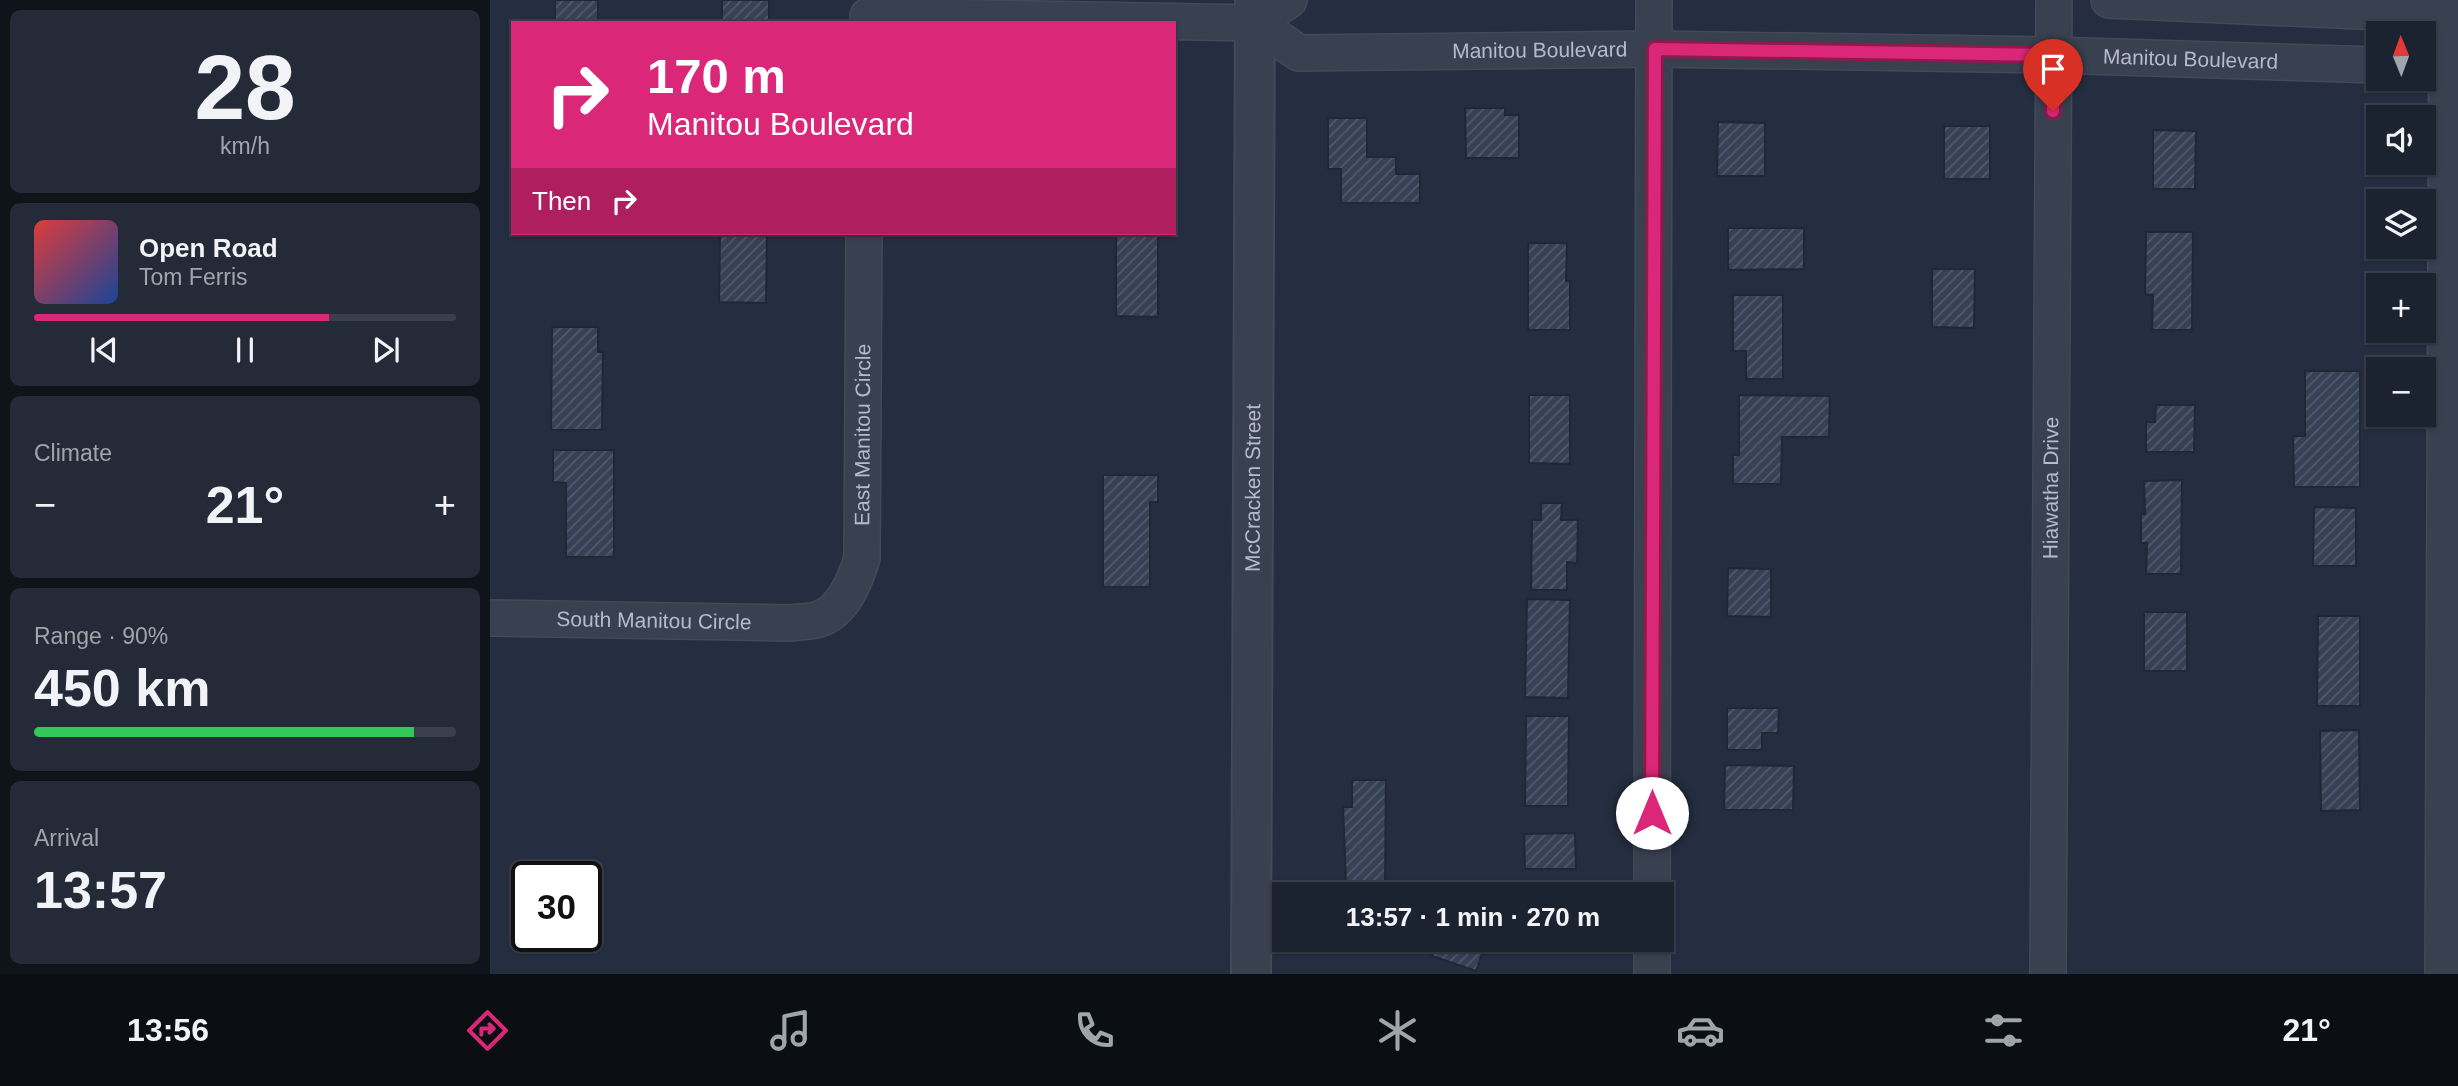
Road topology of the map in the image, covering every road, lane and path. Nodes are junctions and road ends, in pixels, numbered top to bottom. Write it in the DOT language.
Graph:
graph roads {
  1 [pos="1289,0"];
  2 [pos="1654,0"];
  3 [pos="2054,0"];
  4 [pos="2109,0"];
  5 [pos="2447,0"];
  6 [pos="1255,12"];
  7 [pos="868,13"];
  8 [pos="2452,35"];
  9 [pos="1655,49"];
  10 [pos="2436,53"];
  11 [pos="2053,55"];
  12 [pos="2366,65"];
  13 [pos="864,235"];
  14 [pos="490,618"];
  15 [pos="819,619"];
  16 [pos="1652,882"];
  17 [pos="1652,952"];
  18 [pos="1251,974"];
  19 [pos="1652,974"];
  20 [pos="2048,974"];
  21 [pos="2443,974"];
  1 -- 6 [label="street"];
  2 -- 9 [label="street"];
  3 -- 11 [label="street, Hiawatha Drive"];
  4 -- 8 [label="street"];
  5 -- 8 [label="street"];
  6 -- 7 [label="street"];
  6 -- 9 [label="street, Manitou Boulevard"];
  6 -- 18 [label="street, McCracken Street"];
  8 -- 10 [label="street"];
  8 -- 21 [label="street"];
  9 -- 11 [label="street, Manitou Boulevard"];
  9 -- 16 [label="street"];
  11 -- 12 [label="street, Manitou Boulevard"];
  11 -- 20 [label="street, Hiawatha Drive"];
  13 -- 15 [label="street, East Manitou Circle"];
  14 -- 15 [label="street, South Manitou Circle"];
  17 -- 19 [label="street"];
}
